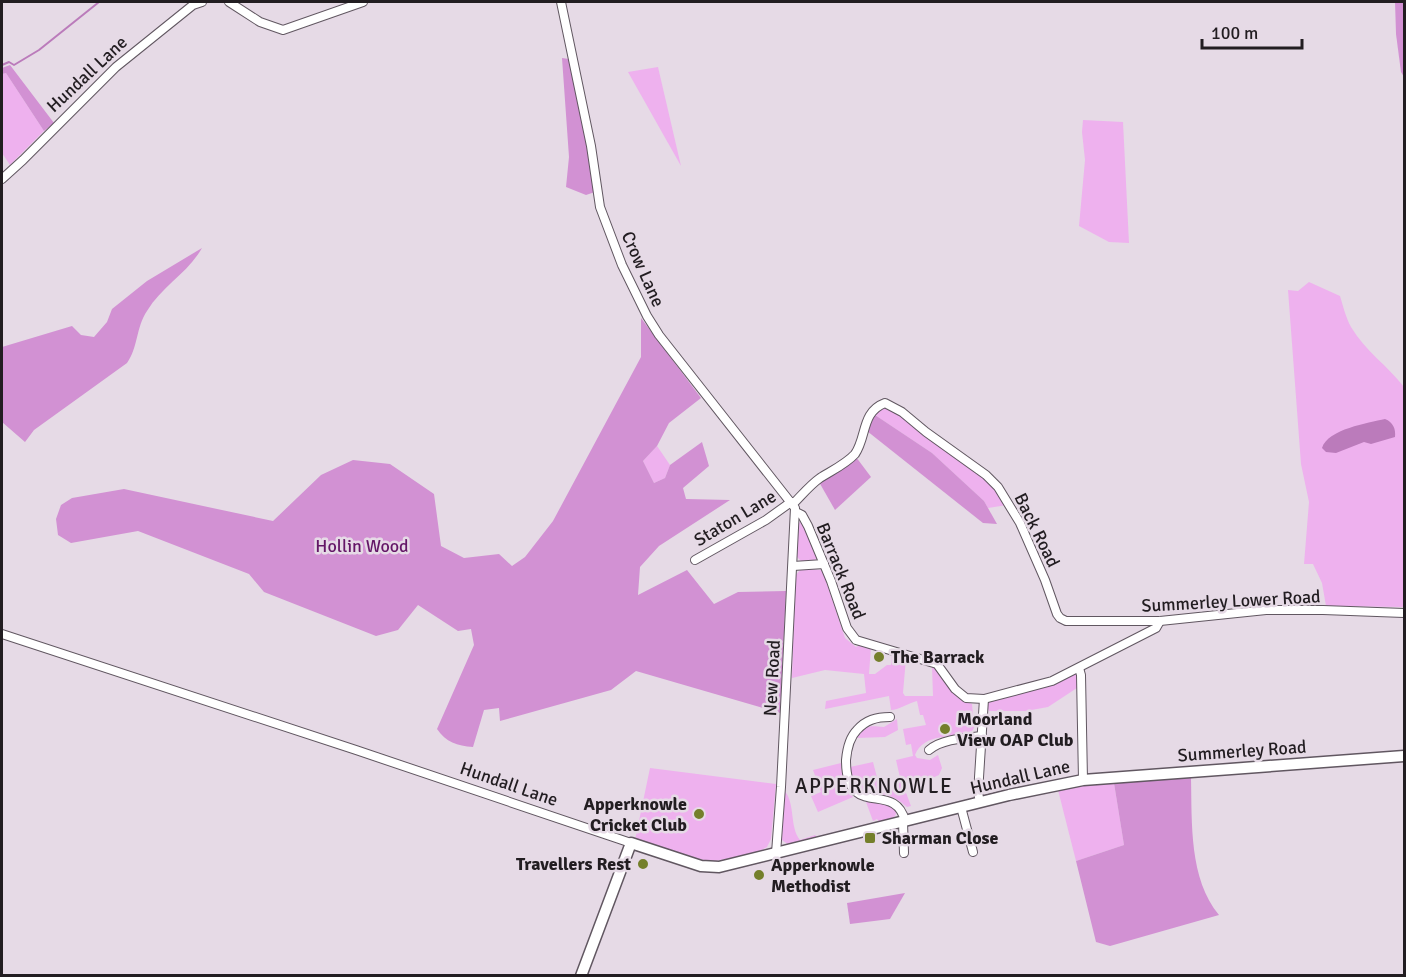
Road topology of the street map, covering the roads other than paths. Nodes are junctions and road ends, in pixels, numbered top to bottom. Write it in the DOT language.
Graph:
graph roads {
  1 [pos="202,2"];
  2 [pos="229,2"];
  3 [pos="363,2"];
  4 [pos="561,2"];
  5 [pos="2,179"];
  6 [pos="885,403"];
  7 [pos="793,506"];
  8 [pos="695,560"];
  9 [pos="824,564"];
  10 [pos="793,566"];
  11 [pos="1404,614"];
  12 [pos="1060,618"];
  13 [pos="1160,621"];
  14 [pos="2,634"];
  15 [pos="1079,668"];
  16 [pos="984,699"];
  17 [pos="886,719"];
  18 [pos="982,736"];
  19 [pos="929,750"];
  20 [pos="1404,756"];
  21 [pos="1083,780"];
  22 [pos="980,802"];
  23 [pos="961,807"];
  24 [pos="904,821"];
  25 [pos="631,843"];
  26 [pos="973,852"];
  27 [pos="776,853"];
  28 [pos="904,853"];
  29 [pos="581,975"];
  1 -- 5 [label="street, Hundall Lane"];
  2 -- 3 [label="street"];
  4 -- 7 [label="street, Crow Lane"];
  6 -- 7 [label="street, Staton Lane"];
  6 -- 12 [label="street, Back Road"];
  7 -- 8 [label="street, Staton Lane"];
  7 -- 9 [label="street, Barrack Road"];
  7 -- 10 [label="street, New Road"];
  9 -- 10 [label="street"];
  9 -- 16 [label="street, Barrack Road"];
  10 -- 27 [label="street, New Road"];
  11 -- 13 [label="street, Summerley Lower Road"];
  12 -- 13 [label="street, Summerley Lower Road"];
  13 -- 15 [label="street"];
  14 -- 25 [label="street, Hundall Lane"];
  15 -- 16 [label="street"];
  15 -- 21 [label="street"];
  16 -- 18 [label="street"];
  17 -- 24 [label="street"];
  18 -- 19 [label="street"];
  18 -- 22 [label="street"];
  20 -- 21 [label="street, Summerley Road"];
  21 -- 22 [label="street, Hundall Lane"];
  22 -- 23 [label="street, Hundall Lane"];
  23 -- 24 [label="street, Hundall Lane"];
  23 -- 26 [label="street"];
  24 -- 27 [label="street, Hundall Lane"];
  24 -- 28 [label="street"];
  25 -- 27 [label="street, Hundall Lane"];
  25 -- 29 [label="street"];
}
